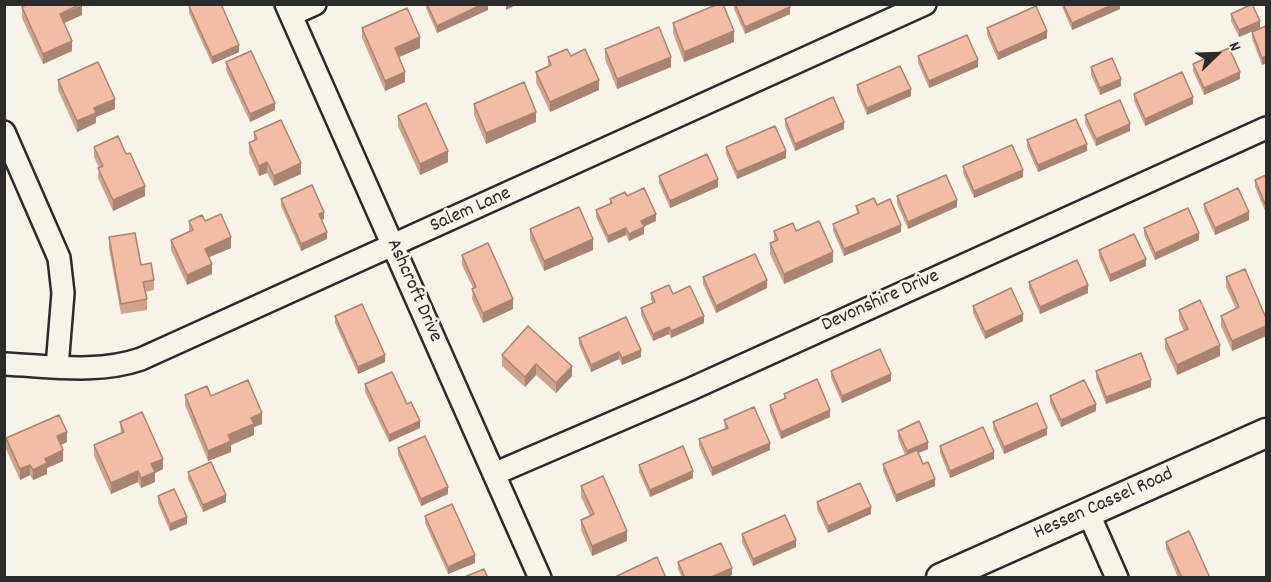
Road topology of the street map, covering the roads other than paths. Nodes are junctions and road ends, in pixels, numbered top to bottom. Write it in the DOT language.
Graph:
graph roads {
  1 [pos="315,4"];
  2 [pos="925,4"];
  3 [pos="288,10"];
  4 [pos="1266,128"];
  5 [pos="4,132"];
  6 [pos="393,246"];
  7 [pos="4,364"];
  8 [pos="57,367"];
  9 [pos="1266,433"];
  10 [pos="494,474"];
  11 [pos="1088,512"];
  12 [pos="540,578"];
  13 [pos="941,578"];
  14 [pos="1117,578"];
  1 -- 3 [label="street"];
  2 -- 6 [label="street, Salem Lane"];
  3 -- 6 [label="street, Ashcroft Drive"];
  4 -- 10 [label="street, Devonshire Drive"];
  5 -- 8 [label="street"];
  6 -- 8 [label="street, Salem Lane"];
  6 -- 10 [label="street, Ashcroft Drive"];
  7 -- 8 [label="street, Salem Lane"];
  9 -- 11 [label="main road, Hessen Cassel Road"];
  10 -- 12 [label="street, Ashcroft Drive"];
  11 -- 13 [label="main road, Hessen Cassel Road"];
  11 -- 14 [label="street"];
}
